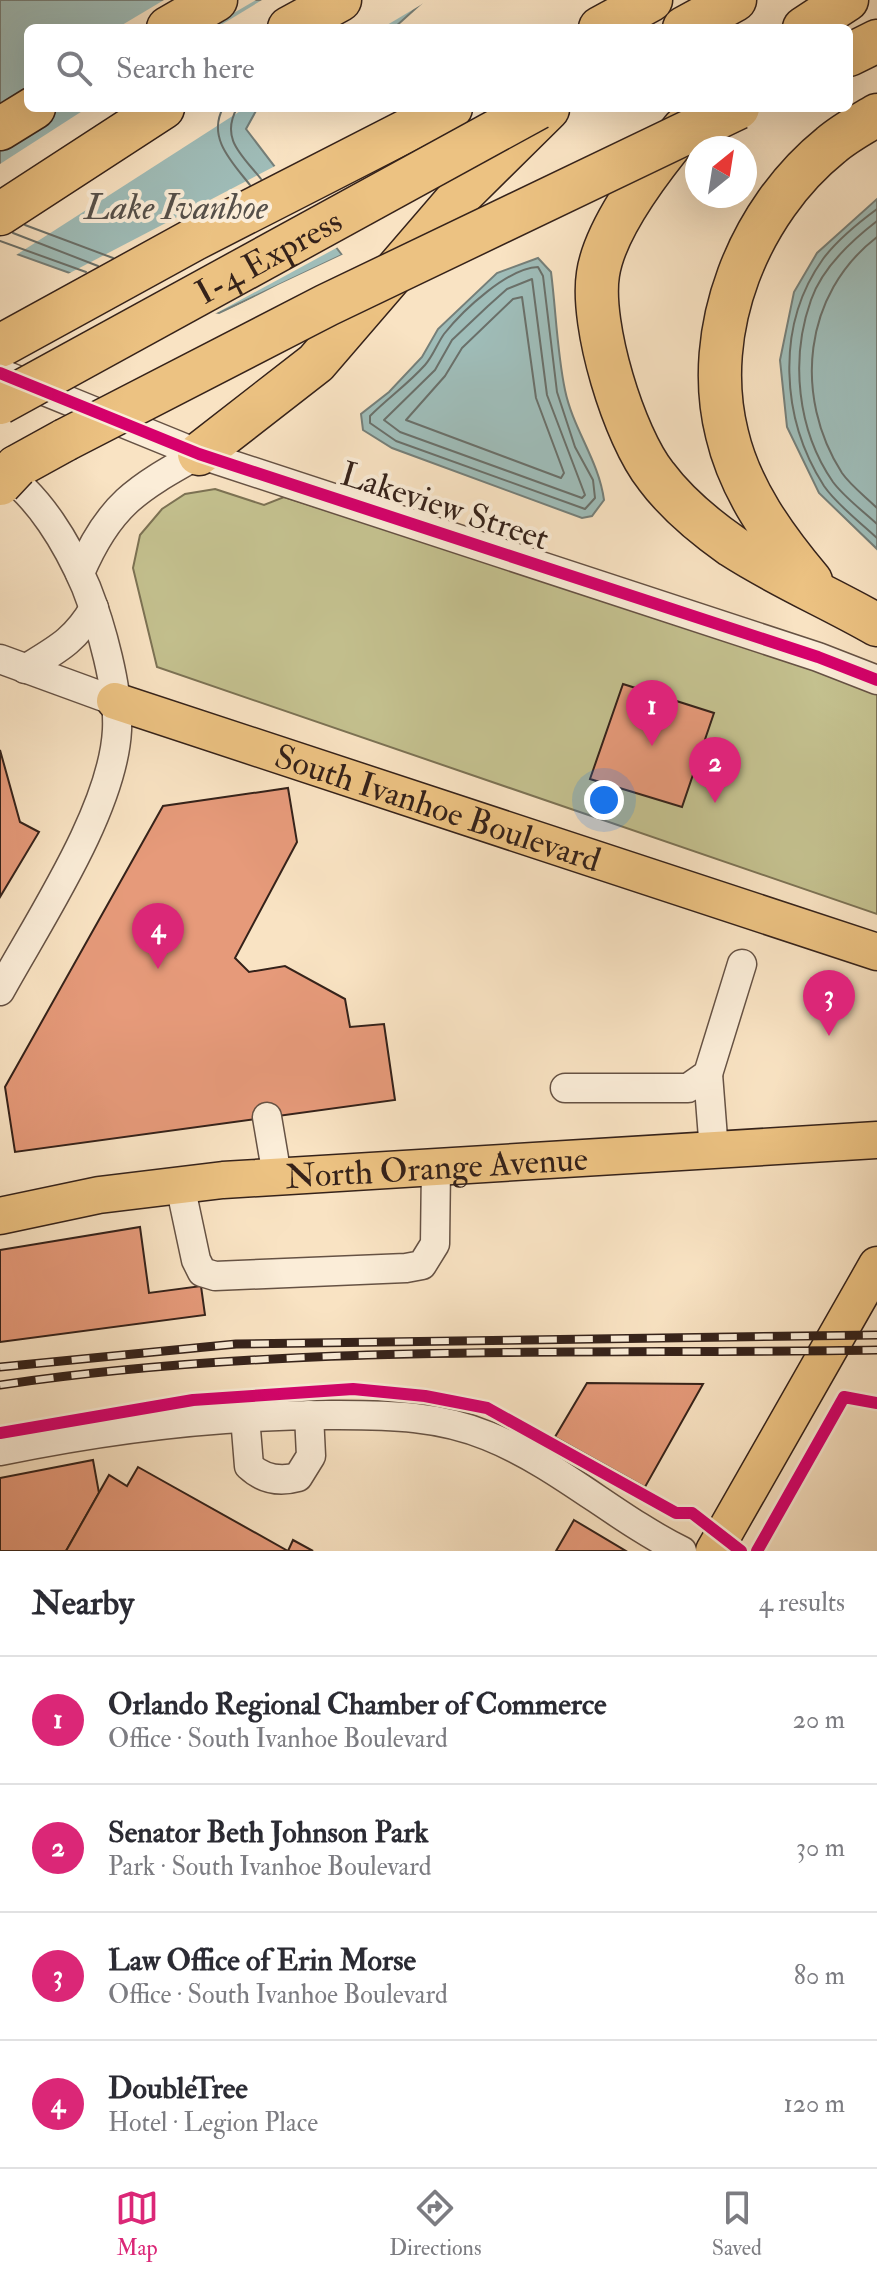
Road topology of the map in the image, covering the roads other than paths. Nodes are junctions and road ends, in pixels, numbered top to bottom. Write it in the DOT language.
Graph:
graph roads {
  1 [pos="216,0"];
  2 [pos="340,0"];
  3 [pos="651,0"];
  4 [pos="660,0"];
  5 [pos="735,0"];
  6 [pos="847,0"];
  7 [pos="175,24"];
  8 [pos="296,24"];
  9 [pos="607,24"];
  10 [pos="635,24"];
  11 [pos="691,24"];
  12 [pos="810,24"];
  13 [pos="877,41"];
  14 [pos="853,53"];
  15 [pos="28,112"];
  16 [pos="157,112"];
  17 [pos="443,112"];
  18 [pos="531,112"];
  19 [pos="545,112"];
  20 [pos="697,112"];
  21 [pos="730,112"];
  22 [pos="877,115"];
  23 [pos="0,129"];
  24 [pos="0,214"];
  25 [pos="0,346"];
  26 [pos="0,373"];
  27 [pos="0,403"];
  28 [pos="199,454"];
  29 [pos="4,474"];
  30 [pos="80,573"];
  31 [pos="823,594"];
  32 [pos="94,608"];
  33 [pos="877,625"];
  34 [pos="12,664"];
  35 [pos="877,680"];
  36 [pos="115,701"];
  37 [pos="877,952"];
  38 [pos="742,964"];
  39 [pos="0,991"];
  40 [pos="708,1074"];
  41 [pos="565,1088"];
  42 [pos="267,1117"];
  43 [pos="877,1140"];
  44 [pos="714,1151"];
  45 [pos="436,1167"];
  46 [pos="277,1176"];
  47 [pos="180,1185"];
  48 [pos="0,1216"];
  49 [pos="877,1265"];
  50 [pos="309,1415"];
  51 [pos="245,1417"];
  52 [pos="0,1451"];
  53 [pos="682,1551"];
  54 [pos="714,1551"];
  1 -- 7 [label="highway"];
  2 -- 8 [label="highway"];
  3 -- 9 [label="highway"];
  4 -- 10 [label="highway"];
  5 -- 11 [label="highway"];
  6 -- 12 [label="highway"];
  13 -- 14 [label="highway"];
  15 -- 23 [label="highway"];
  16 -- 24 [label="highway"];
  17 -- 25 [label="highway, I-4 Express"];
  18 -- 27 [label="highway, I-4 Express, bridge"];
  19 -- 28 [label="highway"];
  20 -- 31 [label="highway"];
  21 -- 29 [label="highway, bridge"];
  22 -- 31 [label="highway"];
  26 -- 28 [label="street, Lakeview Street"];
  28 -- 30 [label="street"];
  28 -- 35 [label="street, Lakeview Street"];
  29 -- 30 [label="street"];
  30 -- 32 [label="street"];
  31 -- 33 [label="highway"];
  32 -- 34 [label="street"];
  32 -- 36 [label="street"];
  34 -- 36 [label="street, South Ivanhoe Boulevard"];
  36 -- 37 [label="main road, South Ivanhoe Boulevard"];
  36 -- 39 [label="street"];
  38 -- 40 [label="street"];
  40 -- 41 [label="street"];
  40 -- 44 [label="street"];
  42 -- 46 [label="street"];
  43 -- 44 [label="main road, North Orange Avenue"];
  44 -- 45 [label="main road, North Orange Avenue"];
  45 -- 46 [label="main road, North Orange Avenue"];
  45 -- 47 [label="street"];
  46 -- 47 [label="main road, North Orange Avenue"];
  47 -- 48 [label="main road, North Orange Avenue"];
  49 -- 54 [label="main road"];
  50 -- 51 [label="street"];
  50 -- 51 [label="street"];
  50 -- 53 [label="street"];
  51 -- 52 [label="street"];
}
